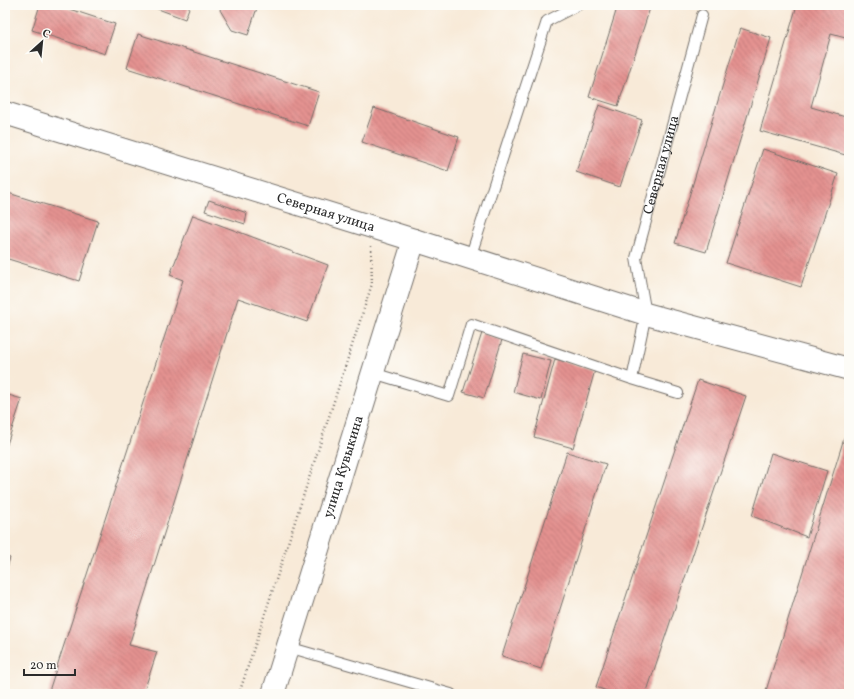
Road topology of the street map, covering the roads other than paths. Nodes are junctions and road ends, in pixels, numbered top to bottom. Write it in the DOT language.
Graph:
graph roads {
  1 [pos="578,5"];
  2 [pos="702,15"];
  3 [pos="5,113"];
  4 [pos="414,240"];
  5 [pos="470,258"];
  6 [pos="646,314"];
  7 [pos="849,369"];
  8 [pos="373,373"];
  9 [pos="632,378"];
  10 [pos="678,393"];
  11 [pos="288,647"];
  12 [pos="273,694"];
  13 [pos="451,694"];
  1 -- 5 [label="lane"];
  2 -- 6 [label="lane, Северная улица"];
  3 -- 4 [label="main road, Северная улица"];
  4 -- 5 [label="main road, Северная улица"];
  4 -- 8 [label="main road, улица Кувыкина"];
  5 -- 6 [label="main road, Северная улица"];
  6 -- 7 [label="main road, Северная улица"];
  6 -- 9 [label="lane"];
  8 -- 9 [label="lane"];
  8 -- 11 [label="main road, улица Кувыкина"];
  9 -- 10 [label="lane"];
  11 -- 12 [label="main road, улица Кувыкина"];
  11 -- 13 [label="lane"];
}
